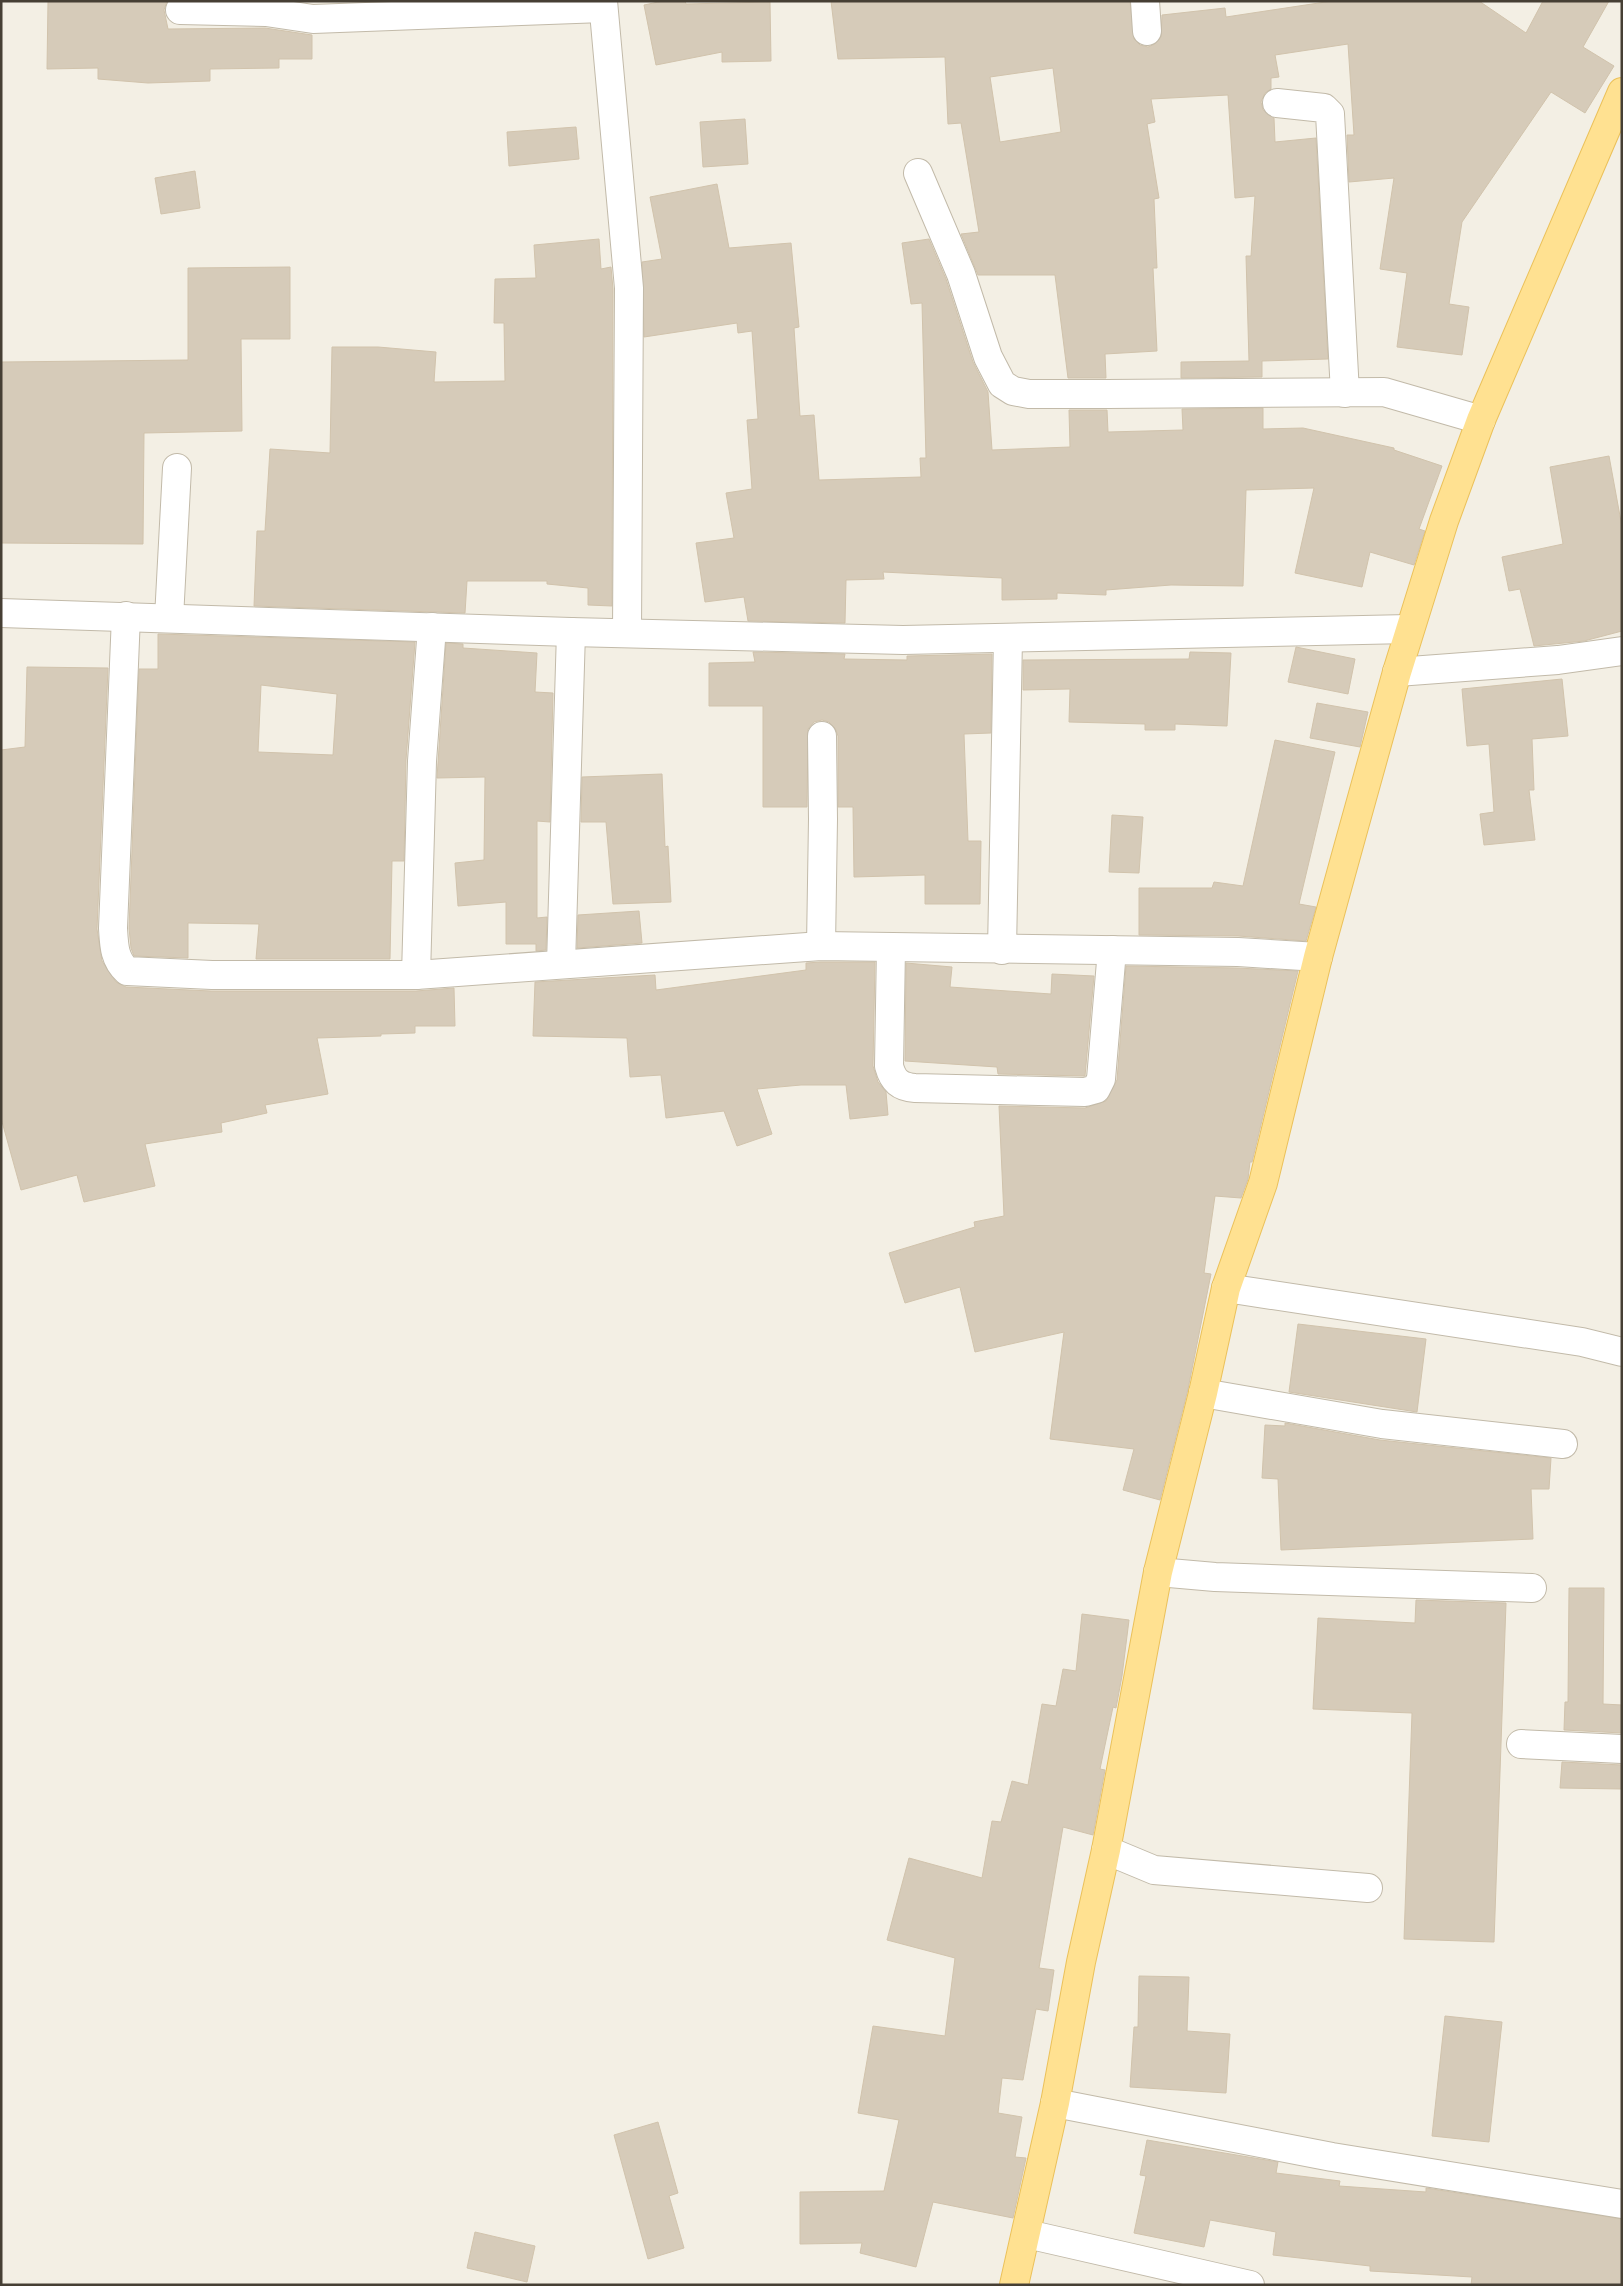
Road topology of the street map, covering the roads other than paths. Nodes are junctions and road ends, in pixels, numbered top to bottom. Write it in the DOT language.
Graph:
graph roads {
  1 [pos="1145,1"];
  2 [pos="603,5"];
  3 [pos="180,10"];
  4 [pos="1148,31"];
  5 [pos="1622,92"];
  6 [pos="1277,103"];
  7 [pos="918,173"];
  8 [pos="1345,393"];
  9 [pos="1481,420"];
  10 [pos="176,468"];
  11 [pos="1,613"];
  12 [pos="126,616"];
  13 [pos="169,618"];
  14 [pos="432,627"];
  15 [pos="1409,629"];
  16 [pos="571,632"];
  17 [pos="627,632"];
  18 [pos="1008,638"];
  19 [pos="1622,651"];
  20 [pos="1397,672"];
  21 [pos="822,736"];
  22 [pos="821,946"];
  23 [pos="891,947"];
  24 [pos="1002,950"];
  25 [pos="1112,950"];
  26 [pos="1318,957"];
  27 [pos="561,964"];
  28 [pos="416,975"];
  29 [pos="1226,1288"];
  30 [pos="1622,1352"];
  31 [pos="1203,1393"];
  32 [pos="1563,1444"];
  33 [pos="1158,1572"];
  34 [pos="1532,1588"];
  35 [pos="1521,1744"];
  36 [pos="1622,1749"];
  37 [pos="1106,1850"];
  38 [pos="1368,1888"];
  39 [pos="1055,2103"];
  40 [pos="1622,2204"];
  41 [pos="1027,2234"];
  42 [pos="1014,2285"];
  43 [pos="1250,2285"];
  1 -- 4 [label="street"];
  2 -- 3 [label="street"];
  2 -- 17 [label="street"];
  5 -- 9 [label="main road"];
  6 -- 8 [label="street"];
  7 -- 8 [label="street"];
  8 -- 9 [label="street"];
  9 -- 15 [label="main road"];
  10 -- 13 [label="street"];
  11 -- 12 [label="street"];
  12 -- 13 [label="street"];
  12 -- 28 [label="street"];
  13 -- 14 [label="street"];
  14 -- 16 [label="street"];
  14 -- 28 [label="street"];
  15 -- 18 [label="street"];
  15 -- 20 [label="main road"];
  16 -- 17 [label="street"];
  16 -- 27 [label="street"];
  17 -- 18 [label="street"];
  18 -- 24 [label="street"];
  19 -- 20 [label="street"];
  20 -- 26 [label="main road"];
  21 -- 22 [label="street"];
  22 -- 23 [label="street"];
  22 -- 27 [label="street"];
  23 -- 24 [label="street"];
  23 -- 25 [label="street"];
  24 -- 25 [label="street"];
  25 -- 26 [label="street"];
  26 -- 29 [label="main road"];
  27 -- 28 [label="street"];
  29 -- 30 [label="street"];
  29 -- 31 [label="main road"];
  31 -- 32 [label="street"];
  31 -- 33 [label="main road"];
  33 -- 34 [label="street"];
  33 -- 37 [label="main road"];
  35 -- 36 [label="street"];
  37 -- 38 [label="street"];
  37 -- 39 [label="main road"];
  39 -- 40 [label="street"];
  39 -- 41 [label="main road"];
  41 -- 42 [label="main road"];
  41 -- 43 [label="street"];
}
